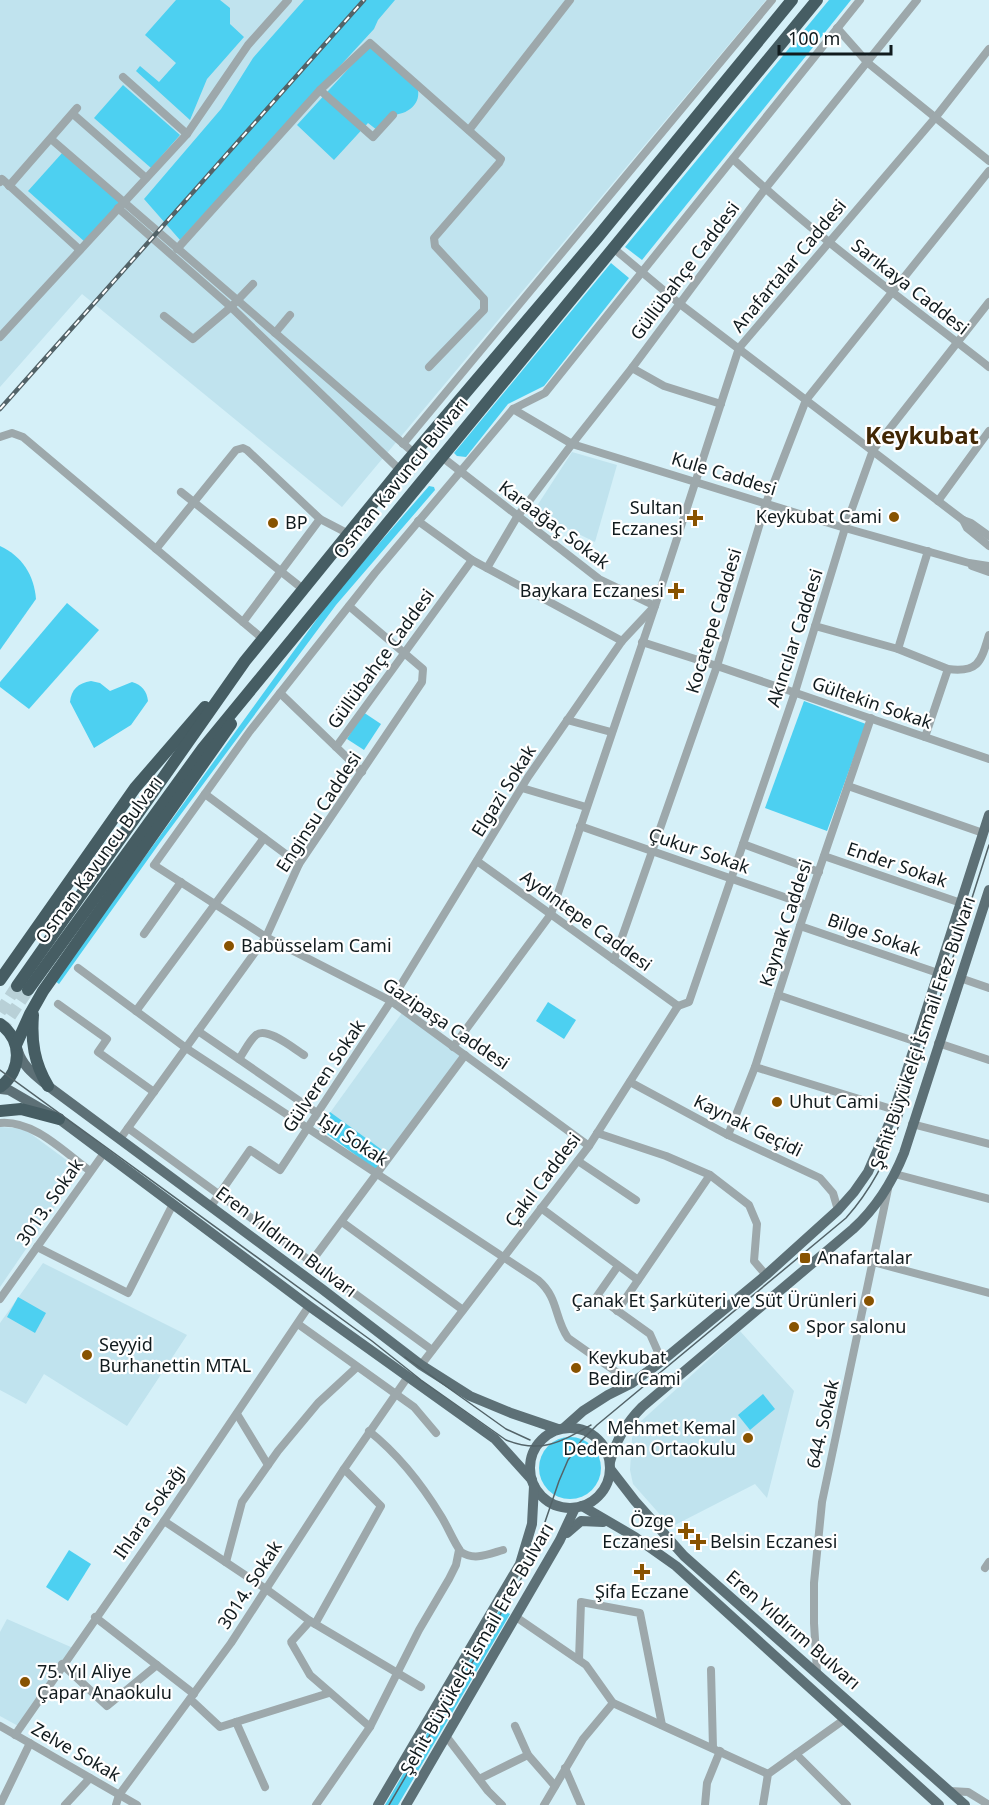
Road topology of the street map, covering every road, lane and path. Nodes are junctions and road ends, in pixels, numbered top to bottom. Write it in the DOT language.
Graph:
graph roads {
  1 [pos="288,0"];
  2 [pos="570,0"];
  3 [pos="772,0"];
  4 [pos="792,0"];
  5 [pos="817,0"];
  6 [pos="860,0"];
  7 [pos="917,0"];
  8 [pos="837,28"];
  9 [pos="989,49"];
  10 [pos="868,63"];
  11 [pos="123,77"];
  12 [pos="321,90"];
  13 [pos="393,115"];
  14 [pos="935,118"];
  15 [pos="469,130"];
  16 [pos="187,134"];
  17 [pos="51,138"];
  18 [pos="733,159"];
  19 [pos="989,161"];
  20 [pos="989,171"];
  21 [pos="146,178"];
  22 [pos="1,180"];
  23 [pos="9,186"];
  24 [pos="765,189"];
  25 [pos="121,206"];
  26 [pos="828,242"];
  27 [pos="612,248"];
  28 [pos="177,249"];
  29 [pos="78,252"];
  30 [pos="642,273"];
  31 [pos="253,284"];
  32 [pos="892,292"];
  33 [pos="237,301"];
  34 [pos="989,302"];
  35 [pos="680,304"];
  36 [pos="231,307"];
  37 [pos="290,315"];
  38 [pos="164,316"];
  39 [pos="275,333"];
  40 [pos="0,336"];
  41 [pos="957,342"];
  42 [pos="739,348"];
  43 [pos="429,367"];
  44 [pos="989,367"];
  45 [pos="632,368"];
  46 [pos="806,400"];
  47 [pos="721,404"];
  48 [pos="513,409"];
  49 [pos="989,431"];
  50 [pos="0,437"];
  51 [pos="404,444"];
  52 [pos="572,444"];
  53 [pos="873,450"];
  54 [pos="414,453"];
  55 [pos="442,457"];
  56 [pos="400,470"];
  57 [pos="460,472"];
  58 [pos="696,481"];
  59 [pos="181,492"];
  60 [pos="938,501"];
  61 [pos="194,502"];
  62 [pos="766,502"];
  63 [pos="517,517"];
  64 [pos="320,519"];
  65 [pos="963,520"];
  66 [pos="418,521"];
  67 [pos="845,528"];
  68 [pos="347,533"];
  69 [pos="989,536"];
  70 [pos="989,546"];
  71 [pos="156,549"];
  72 [pos="928,551"];
  73 [pos="472,560"];
  74 [pos="969,562"];
  75 [pos="989,566"];
  76 [pos="487,568"];
  77 [pos="280,572"];
  78 [pos="989,572"];
  79 [pos="303,589"];
  80 [pos="349,606"];
  81 [pos="655,606"];
  82 [pos="243,622"];
  83 [pos="815,626"];
  84 [pos="989,635"];
  85 [pos="263,639"];
  86 [pos="622,641"];
  87 [pos="642,642"];
  88 [pos="898,649"];
  89 [pos="404,652"];
  90 [pos="245,661"];
  91 [pos="717,666"];
  92 [pos="948,669"];
  93 [pos="262,675"];
  94 [pos="795,692"];
  95 [pos="280,693"];
  96 [pos="871,718"];
  97 [pos="567,720"];
  98 [pos="611,732"];
  99 [pos="925,737"];
  100 [pos="336,747"];
  101 [pos="989,759"];
  102 [pos="362,772"];
  103 [pos="848,786"];
  104 [pos="522,788"];
  105 [pos="205,794"];
  106 [pos="586,807"];
  107 [pos="989,815"];
  108 [pos="580,826"];
  109 [pos="983,833"];
  110 [pos="264,837"];
  111 [pos="743,844"];
  112 [pos="652,851"];
  113 [pos="824,856"];
  114 [pos="477,861"];
  115 [pos="299,864"];
  116 [pos="819,872"];
  117 [pos="731,878"];
  118 [pos="181,882"];
  119 [pos="989,890"];
  120 [pos="214,903"];
  121 [pos="961,903"];
  122 [pos="807,905"];
  123 [pos="986,911"];
  124 [pos="551,914"];
  125 [pos="800,926"];
  126 [pos="144,934"];
  127 [pos="266,937"];
  128 [pos="614,960"];
  129 [pos="78,968"];
  130 [pos="938,973"];
  131 [pos="960,978"];
  132 [pos="0,980"];
  133 [pos="989,988"];
  134 [pos="778,995"];
  135 [pos="391,1001"];
  136 [pos="36,1002"];
  137 [pos="58,1004"];
  138 [pos="678,1006"];
  139 [pos="136,1011"];
  140 [pos="0,1024"];
  141 [pos="198,1031"];
  142 [pos="917,1042"];
  143 [pos="938,1043"];
  144 [pos="17,1047"];
  145 [pos="453,1047"];
  146 [pos="186,1048"];
  147 [pos="304,1055"];
  148 [pos="465,1055"];
  149 [pos="238,1059"];
  150 [pos="989,1060"];
  151 [pos="755,1067"];
  152 [pos="630,1082"];
  153 [pos="48,1086"];
  154 [pos="0,1088"];
  155 [pos="154,1092"];
  156 [pos="895,1110"];
  157 [pos="0,1111"];
  158 [pos="317,1113"];
  159 [pos="59,1119"];
  160 [pos="0,1123"];
  161 [pos="912,1124"];
  162 [pos="128,1128"];
  163 [pos="307,1128"];
  164 [pos="597,1134"];
  165 [pos="728,1135"];
  166 [pos="120,1139"];
  167 [pos="989,1144"];
  168 [pos="589,1146"];
  169 [pos="104,1153"];
  170 [pos="578,1161"];
  171 [pos="90,1171"];
  172 [pos="378,1174"];
  173 [pos="895,1174"];
  174 [pos="710,1175"];
  175 [pos="889,1185"];
  176 [pos="219,1195"];
  177 [pos="989,1199"];
  178 [pos="636,1200"];
  179 [pos="173,1204"];
  180 [pos="211,1206"];
  181 [pos="541,1208"];
  182 [pos="838,1210"];
  183 [pos="342,1222"];
  184 [pos="37,1247"];
  185 [pos="503,1257"];
  186 [pos="311,1262"];
  187 [pos="873,1262"];
  188 [pos="618,1266"];
  189 [pos="766,1275"];
  190 [pos="638,1280"];
  191 [pos="989,1293"];
  192 [pos="0,1299"];
  193 [pos="309,1306"];
  194 [pos="463,1310"];
  195 [pos="617,1311"];
  196 [pos="298,1324"];
  197 [pos="432,1350"];
  198 [pos="662,1361"];
  199 [pos="421,1365"];
  200 [pos="357,1367"];
  201 [pos="407,1378"];
  202 [pos="632,1383"];
  203 [pos="395,1395"];
  204 [pos="237,1414"];
  205 [pos="562,1428"];
  206 [pos="369,1431"];
  207 [pos="436,1433"];
  208 [pos="268,1465"];
  209 [pos="610,1466"];
  210 [pos="344,1469"];
  211 [pos="533,1483"];
  212 [pos="579,1507"];
  213 [pos="164,1521"];
  214 [pos="610,1523"];
  215 [pos="561,1540"];
  216 [pos="459,1550"];
  217 [pos="503,1550"];
  218 [pos="226,1562"];
  219 [pos="267,1588"];
  220 [pos="95,1617"];
  221 [pos="516,1617"];
  222 [pos="313,1623"];
  223 [pos="579,1660"];
  224 [pos="62,1664"];
  225 [pos="157,1665"];
  226 [pos="711,1670"];
  227 [pos="396,1672"];
  228 [pos="817,1672"];
  229 [pos="420,1687"];
  230 [pos="329,1693"];
  231 [pos="192,1696"];
  232 [pos="613,1703"];
  233 [pos="845,1719"];
  234 [pos="236,1722"];
  235 [pos="662,1725"];
  236 [pos="0,1726"];
  237 [pos="515,1726"];
  238 [pos="370,1727"];
  239 [pos="15,1735"];
  240 [pos="446,1736"];
  241 [pos="30,1743"];
  242 [pos="716,1749"];
  243 [pos="796,1754"];
  244 [pos="528,1755"];
  245 [pos="565,1768"];
  246 [pos="768,1774"];
  247 [pos="90,1778"];
  248 [pos="479,1779"];
  249 [pos="555,1786"];
  250 [pos="265,1787"];
  251 [pos="950,1791"];
  252 [pos="120,1795"];
  253 [pos="989,1804"];
  254 [pos="0,1805"];
  255 [pos="65,1805"];
  256 [pos="116,1805"];
  257 [pos="137,1805"];
  258 [pos="316,1805"];
  259 [pos="378,1805"];
  260 [pos="406,1805"];
  261 [pos="502,1805"];
  262 [pos="544,1805"];
  263 [pos="581,1805"];
  264 [pos="705,1805"];
  265 [pos="763,1805"];
  266 [pos="847,1805"];
  267 [pos="939,1805"];
  268 [pos="965,1805"];
  1 -- 16 [label="street"];
  2 -- 15 [label="street"];
  3 -- 51 [label="street"];
  4 -- 54 [label="highway, Osman Kavuncu Bulvarı"];
  5 -- 27 [label="highway, Osman Kavuncu Bulvarı"];
  6 -- 8 [label="street"];
  7 -- 10 [label="street, Güllübahçe Caddesi"];
  8 -- 10 [label="street"];
  8 -- 18 [label="street"];
  9 -- 14 [label="street, Anafartalar Caddesi"];
  10 -- 14 [label="street"];
  10 -- 24 [label="street, Güllübahçe Caddesi"];
  11 -- 16 [label="street"];
  12 -- 13 [label="street"];
  12 -- 15 [label="street"];
  12 -- 28 [label="street"];
  14 -- 19 [label="street"];
  14 -- 26 [label="street, Anafartalar Caddesi"];
  15 -- 43 [label="street"];
  16 -- 21 [label="street"];
  17 -- 21 [label="street"];
  17 -- 23 [label="street"];
  17 -- 25 [label="street"];
  18 -- 24 [label="street, Sarıkaya Caddesi"];
  18 -- 30 [label="street"];
  20 -- 32 [label="street, Kocatepe Caddesi"];
  21 -- 25 [label="street"];
  22 -- 23 [label="street"];
  23 -- 29 [label="street"];
  24 -- 26 [label="street, Sarıkaya Caddesi"];
  24 -- 35 [label="street, Güllübahçe Caddesi"];
  25 -- 28 [label="street"];
  25 -- 29 [label="street"];
  25 -- 36 [label="street"];
  26 -- 32 [label="street, Sarıkaya Caddesi"];
  26 -- 42 [label="street, Anafartalar Caddesi"];
  27 -- 30 [label="street"];
  27 -- 55 [label="highway, Osman Kavuncu Bulvarı"];
  28 -- 33 [label="street"];
  29 -- 40 [label="street"];
  30 -- 35 [label="street"];
  30 -- 48 [label="street"];
  31 -- 33 [label="street"];
  32 -- 41 [label="street, Sarıkaya Caddesi"];
  32 -- 46 [label="street, Kocatepe Caddesi"];
  33 -- 36 [label="street"];
  33 -- 39 [label="street"];
  34 -- 41 [label="street, Akıncılar Caddesi"];
  35 -- 42 [label="street"];
  35 -- 45 [label="street, Güllübahçe Caddesi"];
  36 -- 38 [label="street"];
  36 -- 56 [label="street"];
  37 -- 39 [label="street"];
  39 -- 51 [label="street"];
  41 -- 44 [label="street, Sarıkaya Caddesi"];
  41 -- 53 [label="street, Akıncılar Caddesi"];
  42 -- 46 [label="street"];
  42 -- 47 [label="street, Anafartalar Caddesi"];
  45 -- 47 [label="street"];
  45 -- 52 [label="street, Güllübahçe Caddesi"];
  46 -- 53 [label="street"];
  46 -- 62 [label="street, Kocatepe Caddesi"];
  47 -- 58 [label="street, Anafartalar Caddesi"];
  48 -- 52 [label="street, Kule Caddesi"];
  48 -- 57 [label="street"];
  49 -- 60 [label="street"];
  50 -- 71 [label="street"];
  51 -- 54 [label="street"];
  52 -- 58 [label="street, Kule Caddesi"];
  52 -- 63 [label="street, Güllübahçe Caddesi"];
  53 -- 60 [label="street"];
  53 -- 67 [label="street, Akıncılar Caddesi"];
  54 -- 56 [label="highway, Osman Kavuncu Bulvarı"];
  55 -- 57 [label="street, Karaağaç Sokak"];
  55 -- 93 [label="highway, Osman Kavuncu Bulvarı"];
  56 -- 68 [label="highway, Osman Kavuncu Bulvarı"];
  57 -- 63 [label="street, Karaağaç Sokak"];
  57 -- 66 [label="street"];
  58 -- 62 [label="street, Kule Caddesi"];
  58 -- 81 [label="street, Anafartalar Caddesi"];
  59 -- 61 [label="street"];
  60 -- 65 [label="street"];
  61 -- 64 [label="street"];
  61 -- 71 [label="street"];
  61 -- 77 [label="street"];
  62 -- 67 [label="street, Kule Caddesi"];
  62 -- 91 [label="street, Kocatepe Caddesi"];
  63 -- 76 [label="street, Güllübahçe Caddesi"];
  63 -- 81 [label="street, Karaağaç Sokak"];
  64 -- 68 [label="street"];
  64 -- 77 [label="street"];
  65 -- 69 [label="street"];
  65 -- 70 [label="street"];
  66 -- 73 [label="street"];
  66 -- 80 [label="street"];
  67 -- 72 [label="street, Kule Caddesi"];
  67 -- 83 [label="street, Akıncılar Caddesi"];
  68 -- 79 [label="highway, Osman Kavuncu Bulvarı"];
  71 -- 82 [label="street"];
  72 -- 74 [label="street, Kule Caddesi"];
  72 -- 88 [label="street"];
  73 -- 76 [label="street"];
  73 -- 89 [label="street, Güllübahçe Caddesi"];
  74 -- 75 [label="street, Kule Caddesi"];
  74 -- 78 [label="street, Kule Caddesi"];
  76 -- 86 [label="street"];
  77 -- 79 [label="street"];
  77 -- 82 [label="street"];
  79 -- 85 [label="highway, Osman Kavuncu Bulvarı"];
  80 -- 89 [label="street"];
  80 -- 95 [label="street"];
  81 -- 86 [label="street, Elgazi Sokak"];
  81 -- 87 [label="street, Anafartalar Caddesi"];
  82 -- 85 [label="street"];
  83 -- 88 [label="street"];
  83 -- 94 [label="street, Akıncılar Caddesi"];
  84 -- 92 [label="street"];
  85 -- 90 [label="highway, Osman Kavuncu Bulvarı"];
  86 -- 97 [label="street, Elgazi Sokak"];
  87 -- 91 [label="street, Gültekin Sokak"];
  87 -- 98 [label="street, Anafartalar Caddesi"];
  88 -- 92 [label="street"];
  89 -- 100 [label="street, Güllübahçe Caddesi"];
  89 -- 102 [label="street, Enginsu Caddesi"];
  90 -- 93 [label="highway, Osman Kavuncu Bulvarı"];
  90 -- 132 [label="highway"];
  91 -- 94 [label="street, Gültekin Sokak"];
  91 -- 112 [label="street, Kocatepe Caddesi"];
  92 -- 99 [label="street"];
  93 -- 136 [label="highway"];
  94 -- 96 [label="street, Gültekin Sokak"];
  94 -- 111 [label="street, Akıncılar Caddesi"];
  95 -- 100 [label="street"];
  95 -- 105 [label="street"];
  96 -- 99 [label="street, Gültekin Sokak"];
  96 -- 103 [label="street, Kaynak Caddesi"];
  97 -- 98 [label="street"];
  97 -- 104 [label="street, Elgazi Sokak"];
  98 -- 106 [label="street, Anafartalar Caddesi"];
  99 -- 101 [label="street, Gültekin Sokak"];
  100 -- 102 [label="street"];
  102 -- 115 [label="street, Enginsu Caddesi"];
  103 -- 109 [label="street"];
  103 -- 113 [label="street, Kaynak Caddesi"];
  104 -- 106 [label="street"];
  104 -- 114 [label="street, Elgazi Sokak"];
  105 -- 110 [label="street"];
  105 -- 118 [label="street, Gazipaşa Caddesi"];
  106 -- 108 [label="street, Anafartalar Caddesi"];
  107 -- 109 [label="main road, Şehit Büyükelçi İsmail Erez Bulvarı"];
  108 -- 112 [label="street, Çukur Sokak"];
  108 -- 124 [label="street, Anafartalar Caddesi"];
  109 -- 121 [label="main road, Şehit Büyükelçi İsmail Erez Bulvarı"];
  110 -- 115 [label="street"];
  110 -- 120 [label="street"];
  111 -- 116 [label="street"];
  111 -- 117 [label="street, Akıncılar Caddesi"];
  112 -- 117 [label="street, Çukur Sokak"];
  112 -- 128 [label="street, Kocatepe Caddesi"];
  113 -- 116 [label="street, Kaynak Caddesi"];
  113 -- 121 [label="street, Ender Sokak"];
  114 -- 124 [label="street, Aydıntepe Caddesi"];
  114 -- 135 [label="street, Elgazi Sokak"];
  115 -- 127 [label="street, Enginsu Caddesi"];
  116 -- 122 [label="street, Kaynak Caddesi"];
  117 -- 122 [label="street, Çukur Sokak"];
  117 -- 138 [label="street, Akıncılar Caddesi"];
  118 -- 120 [label="street, Gazipaşa Caddesi"];
  118 -- 126 [label="street"];
  119 -- 123 [label="main road, Şehit Büyükelçi İsmail Erez Bulvarı"];
  120 -- 127 [label="street, Gazipaşa Caddesi"];
  120 -- 139 [label="street"];
  121 -- 130 [label="main road, Şehit Büyükelçi İsmail Erez Bulvarı"];
  122 -- 125 [label="street, Kaynak Caddesi"];
  123 -- 131 [label="main road, Şehit Büyükelçi İsmail Erez Bulvarı"];
  124 -- 128 [label="street, Aydıntepe Caddesi"];
  124 -- 145 [label="street, Anafartalar Caddesi"];
  125 -- 130 [label="street, Bilge Sokak"];
  125 -- 134 [label="street, Kaynak Caddesi"];
  127 -- 135 [label="street, Gazipaşa Caddesi"];
  127 -- 141 [label="street, Enginsu Caddesi"];
  128 -- 138 [label="street, Aydıntepe Caddesi"];
  129 -- 139 [label="street, Işıl Sokak"];
  130 -- 142 [label="main road, Şehit Büyükelçi İsmail Erez Bulvarı"];
  131 -- 133 [label="street"];
  131 -- 143 [label="main road, Şehit Büyükelçi İsmail Erez Bulvarı"];
  134 -- 142 [label="street"];
  134 -- 151 [label="street, Kaynak Caddesi"];
  135 -- 145 [label="street, Gazipaşa Caddesi"];
  135 -- 158 [label="street, Gülveren Sokak"];
  136 -- 144 [label="highway"];
  136 -- 153 [label="highway"];
  137 -- 155 [label="street"];
  138 -- 152 [label="street, Çakıl Caddesi"];
  139 -- 146 [label="street, Işıl Sokak"];
  140 -- 144 [label="highway"];
  141 -- 146 [label="street, Enginsu Caddesi"];
  141 -- 149 [label="street"];
  142 -- 156 [label="main road, Şehit Büyükelçi İsmail Erez Bulvarı"];
  143 -- 150 [label="street"];
  143 -- 161 [label="main road, Şehit Büyükelçi İsmail Erez Bulvarı"];
  144 -- 153 [label="main road, Eren Yıldırım Bulvarı"];
  144 -- 154 [label="highway"];
  145 -- 148 [label="street, Gazipaşa Caddesi"];
  146 -- 155 [label="street, Enginsu Caddesi"];
  146 -- 163 [label="street, Işıl Sokak"];
  147 -- 149 [label="street"];
  148 -- 168 [label="street, Gazipaşa Caddesi"];
  148 -- 172 [label="street"];
  149 -- 158 [label="street"];
  151 -- 156 [label="street"];
  151 -- 165 [label="street, Kaynak Caddesi"];
  152 -- 164 [label="street, Çakıl Caddesi"];
  152 -- 165 [label="street, Kaynak Geçidi"];
  153 -- 166 [label="main road, Eren Yıldırım Bulvarı"];
  154 -- 159 [label="main road, Eren Yıldırım Bulvarı"];
  155 -- 162 [label="street, Enginsu Caddesi"];
  156 -- 182 [label="main road, Şehit Büyükelçi İsmail Erez Bulvarı"];
  157 -- 159 [label="highway"];
  158 -- 163 [label="street, Gülveren Sokak"];
  159 -- 169 [label="main road, Eren Yıldırım Bulvarı"];
  160 -- 171 [label="street"];
  161 -- 167 [label="street"];
  161 -- 173 [label="main road, Şehit Büyükelçi İsmail Erez Bulvarı"];
  162 -- 166 [label="street, Enginsu Caddesi"];
  162 -- 176 [label="street"];
  163 -- 172 [label="street, Işıl Sokak"];
  163 -- 176 [label="street, Gülveren Sokak"];
  164 -- 168 [label="street, Çakıl Caddesi"];
  164 -- 174 [label="street"];
  165 -- 182 [label="street, Kaynak Geçidi"];
  166 -- 180 [label="main road, Eren Yıldırım Bulvarı"];
  168 -- 170 [label="street, Çakıl Caddesi"];
  169 -- 171 [label="street, 3013. Sokak"];
  169 -- 179 [label="main road, Eren Yıldırım Bulvarı"];
  170 -- 178 [label="street"];
  170 -- 181 [label="street, Çakıl Caddesi"];
  171 -- 184 [label="street, 3013. Sokak"];
  172 -- 183 [label="street"];
  172 -- 185 [label="street, Işıl Sokak"];
  173 -- 175 [label="main road, Şehit Büyükelçi İsmail Erez Bulvarı"];
  173 -- 177 [label="street"];
  174 -- 189 [label="street"];
  174 -- 190 [label="street"];
  175 -- 187 [label="street, 644. Sokak"];
  175 -- 209 [label="main road, Şehit Büyükelçi İsmail Erez Bulvarı"];
  176 -- 180 [label="street, Gülveren Sokak"];
  176 -- 186 [label="street"];
  179 -- 184 [label="street"];
  179 -- 193 [label="main road, Eren Yıldırım Bulvarı"];
  180 -- 199 [label="main road, Eren Yıldırım Bulvarı"];
  181 -- 185 [label="street, Çakıl Caddesi"];
  181 -- 188 [label="street"];
  182 -- 189 [label="main road, Şehit Büyükelçi İsmail Erez Bulvarı"];
  183 -- 186 [label="street"];
  183 -- 194 [label="street"];
  184 -- 192 [label="street, 3013. Sokak"];
  185 -- 194 [label="street, Çakıl Caddesi"];
  185 -- 202 [label="street, Işıl Sokak"];
  186 -- 197 [label="street"];
  187 -- 191 [label="street"];
  187 -- 228 [label="street, 644. Sokak"];
  188 -- 190 [label="street"];
  188 -- 195 [label="street"];
  189 -- 198 [label="main road, Şehit Büyükelçi İsmail Erez Bulvarı"];
  190 -- 195 [label="street"];
  193 -- 196 [label="street, Ihlara Sokağı"];
  193 -- 201 [label="main road, Eren Yıldırım Bulvarı"];
  194 -- 197 [label="street, Çakıl Caddesi"];
  195 -- 198 [label="street"];
  196 -- 200 [label="street"];
  196 -- 204 [label="street, Ihlara Sokağı"];
  197 -- 199 [label="street, Çakıl Caddesi"];
  198 -- 202 [label="main road, Şehit Büyükelçi İsmail Erez Bulvarı"];
  199 -- 205 [label="main road, Eren Yıldırım Bulvarı"];
  200 -- 203 [label="street"];
  200 -- 208 [label="street"];
  201 -- 203 [label="street, 3014. Sokak"];
  201 -- 211 [label="main road, Eren Yıldırım Bulvarı"];
  202 -- 205 [label="main road, Şehit Büyükelçi İsmail Erez Bulvarı"];
  203 -- 206 [label="street, 3014. Sokak"];
  203 -- 207 [label="street"];
  204 -- 208 [label="street"];
  204 -- 213 [label="street, Ihlara Sokağı"];
  205 -- 209 [label="main road"];
  205 -- 211 [label="main road"];
  206 -- 210 [label="street, 3014. Sokak"];
  206 -- 216 [label="street"];
  208 -- 218 [label="street"];
  209 -- 212 [label="main road"];
  209 -- 228 [label="main road, Eren Yıldırım Bulvarı"];
  210 -- 219 [label="street, 3014. Sokak"];
  210 -- 222 [label="street"];
  211 -- 212 [label="main road"];
  211 -- 259 [label="main road, Şehit Büyükelçi İsmail Erez Bulvarı"];
  212 -- 214 [label="main road, Eren Yıldırım Bulvarı"];
  212 -- 215 [label="main road, Şehit Büyükelçi İsmail Erez Bulvarı"];
  213 -- 218 [label="street"];
  213 -- 220 [label="street, Ihlara Sokağı"];
  214 -- 215 [label="main road"];
  214 -- 233 [label="main road, Eren Yıldırım Bulvarı"];
  215 -- 221 [label="main road, Şehit Büyükelçi İsmail Erez Bulvarı"];
  216 -- 217 [label="street"];
  216 -- 227 [label="street"];
  218 -- 219 [label="street"];
  219 -- 222 [label="street"];
  219 -- 231 [label="street, 3014. Sokak"];
  220 -- 224 [label="street, Ihlara Sokağı"];
  220 -- 225 [label="street"];
  221 -- 223 [label="street"];
  221 -- 240 [label="main road, Şehit Büyükelçi İsmail Erez Bulvarı"];
  222 -- 227 [label="street"];
  222 -- 230 [label="street"];
  223 -- 232 [label="street"];
  223 -- 235 [label="street"];
  224 -- 225 [label="street"];
  224 -- 239 [label="street, Ihlara Sokağı"];
  225 -- 231 [label="street"];
  226 -- 242 [label="street"];
  227 -- 229 [label="street"];
  227 -- 238 [label="street"];
  228 -- 251 [label="main road, Eren Yıldırım Bulvarı"];
  230 -- 234 [label="street"];
  230 -- 238 [label="street"];
  231 -- 234 [label="street"];
  231 -- 252 [label="street, 3014. Sokak"];
  232 -- 235 [label="street"];
  232 -- 245 [label="street"];
  233 -- 243 [label="street"];
  233 -- 267 [label="main road, Eren Yıldırım Bulvarı"];
  234 -- 250 [label="street"];
  235 -- 242 [label="street"];
  236 -- 239 [label="street, Zelve Sokak"];
  237 -- 244 [label="street"];
  238 -- 258 [label="street"];
  239 -- 241 [label="street, Zelve Sokak"];
  240 -- 248 [label="street"];
  240 -- 260 [label="main road, Şehit Büyükelçi İsmail Erez Bulvarı"];
  241 -- 247 [label="street, Zelve Sokak"];
  241 -- 254 [label="street"];
  242 -- 246 [label="street"];
  242 -- 264 [label="street"];
  243 -- 246 [label="street"];
  243 -- 266 [label="street"];
  244 -- 248 [label="street"];
  244 -- 249 [label="street"];
  245 -- 249 [label="street"];
  245 -- 263 [label="street"];
  246 -- 265 [label="street"];
  247 -- 252 [label="street, Zelve Sokak"];
  247 -- 255 [label="street"];
  248 -- 261 [label="street"];
  249 -- 262 [label="street"];
  251 -- 253 [label="street"];
  251 -- 268 [label="main road, Eren Yıldırım Bulvarı"];
  252 -- 256 [label="street, 3014. Sokak"];
  252 -- 257 [label="street, Zelve Sokak"];
}
